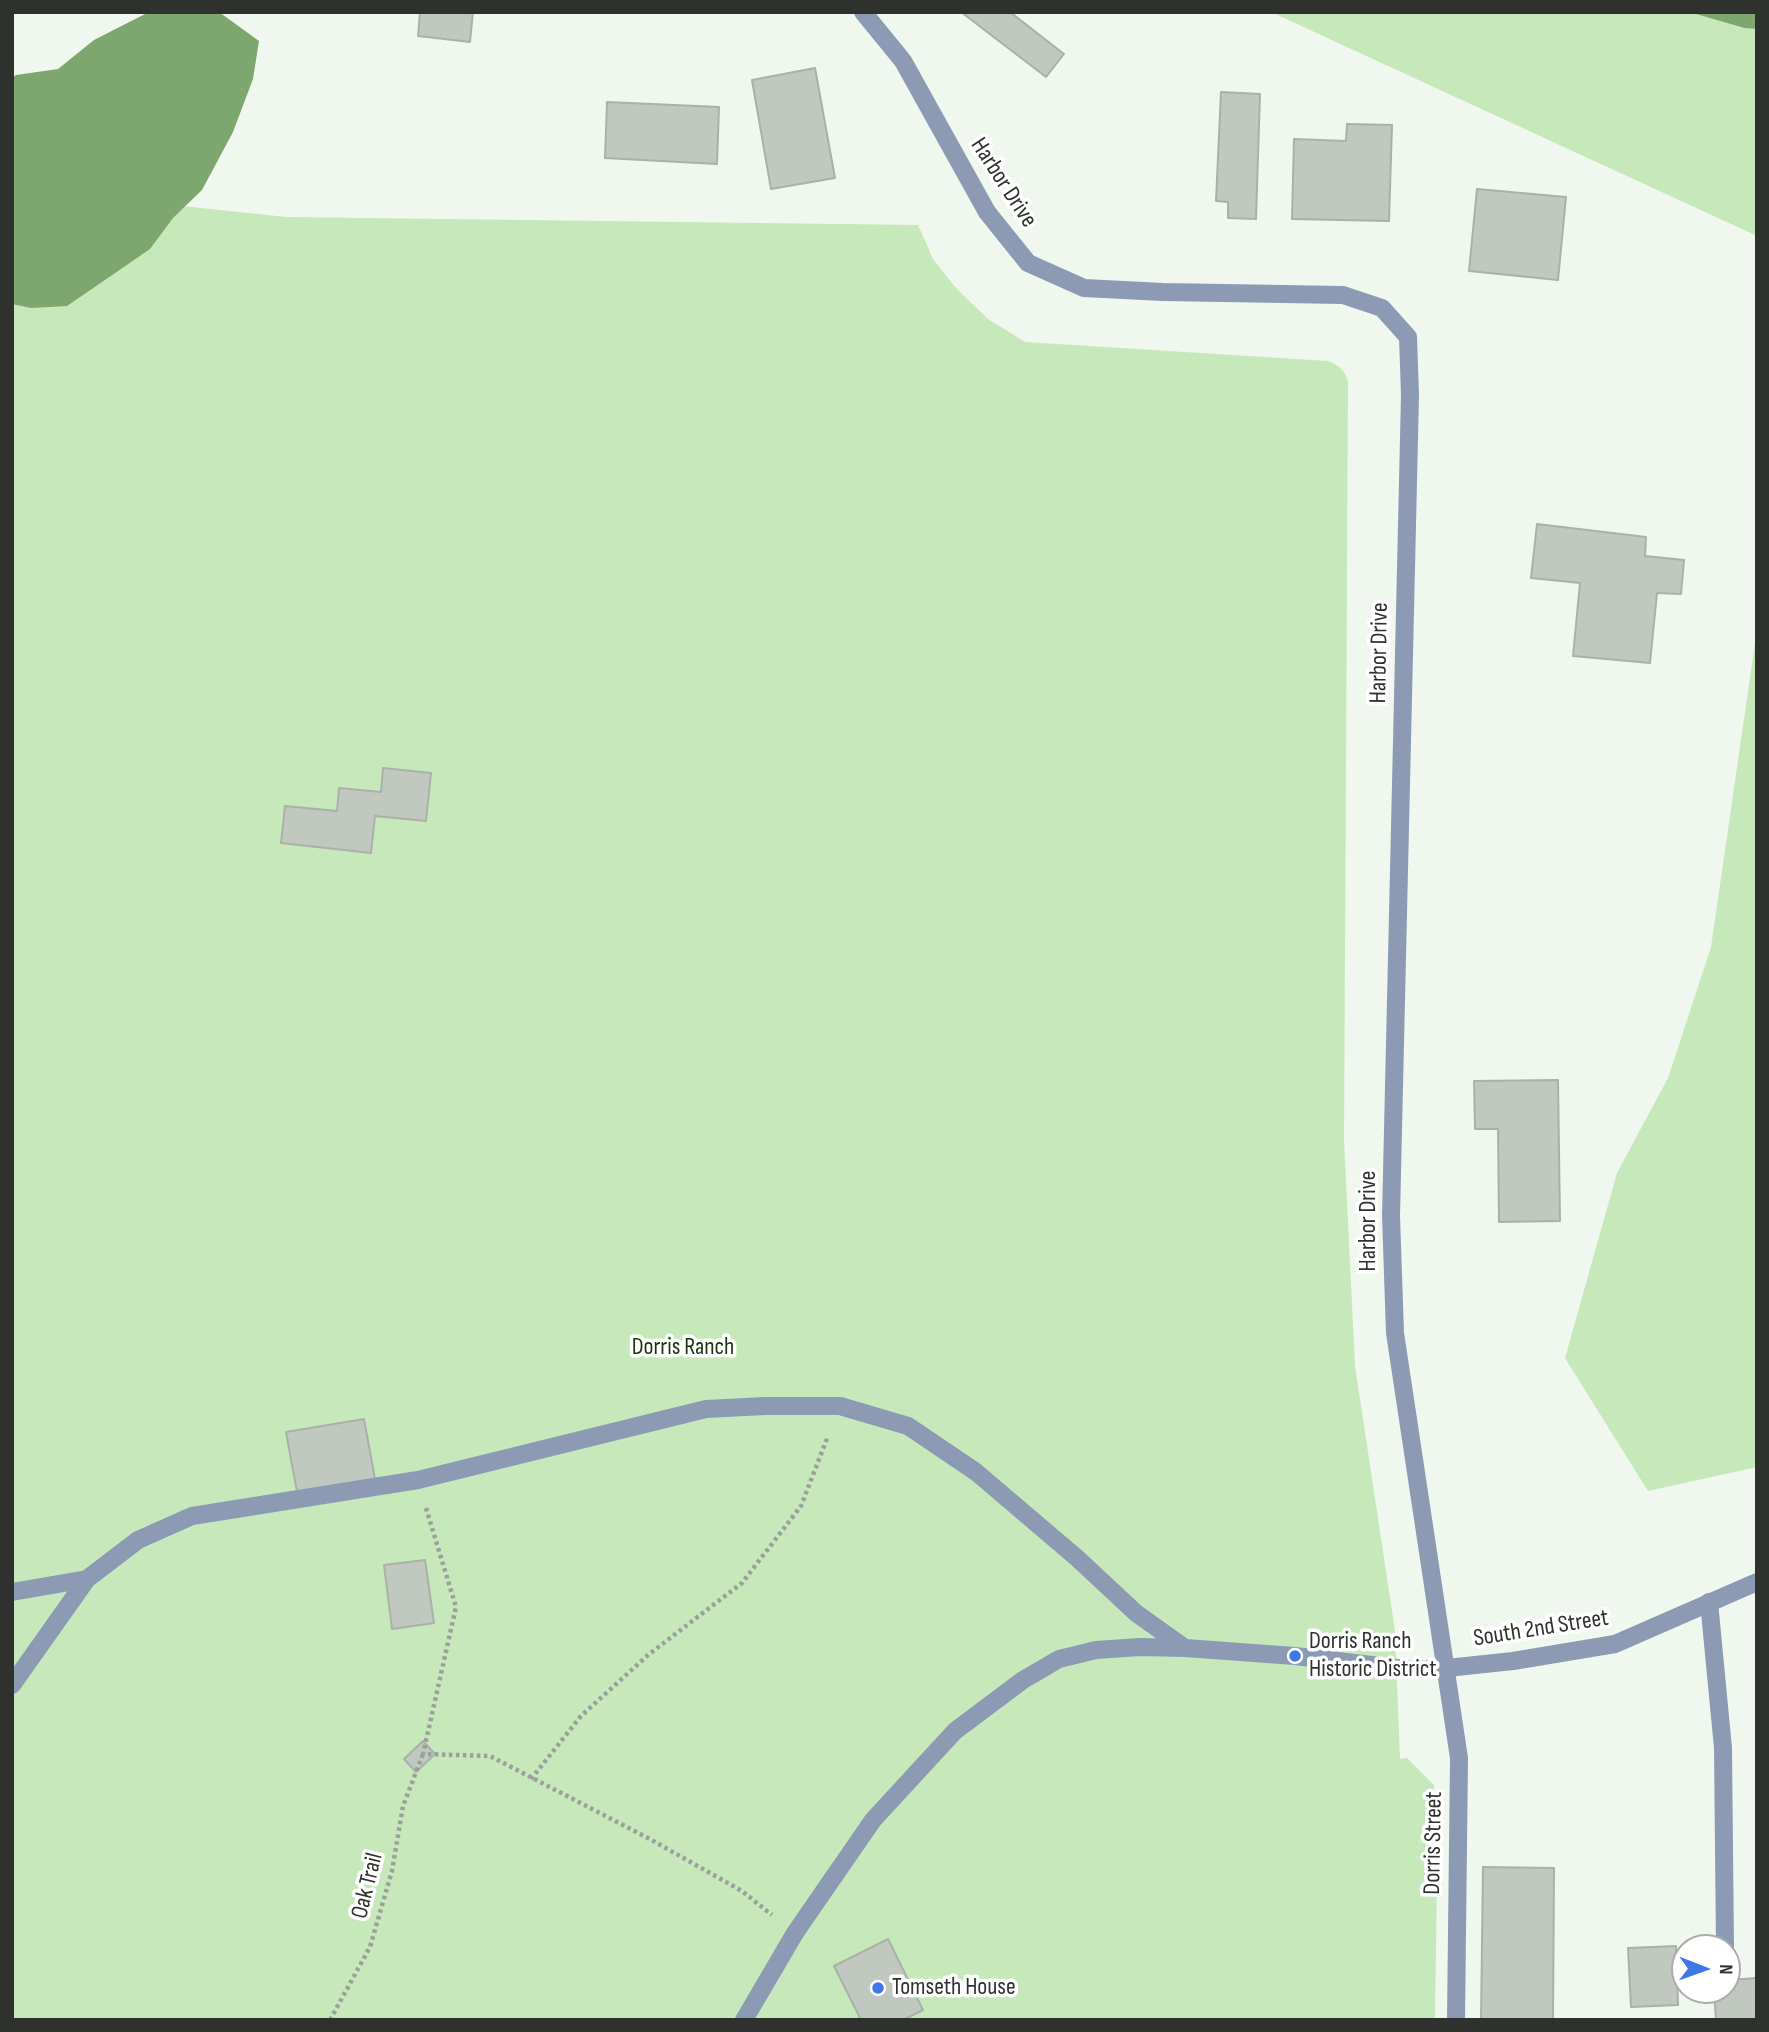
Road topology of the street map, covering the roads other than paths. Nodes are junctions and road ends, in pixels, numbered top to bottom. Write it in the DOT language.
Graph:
graph roads {
  1 [pos="863,12"];
  2 [pos="87,1579"];
  3 [pos="1757,1582"];
  4 [pos="12,1592"];
  5 [pos="1709,1602"];
  6 [pos="1185,1648"];
  7 [pos="1447,1668"];
  8 [pos="12,1685"];
  9 [pos="1726,1934"];
  10 [pos="744,2020"];
  11 [pos="1457,2020"];
  1 -- 7 [label="street, Harbor Drive"];
  2 -- 4 [label="street"];
  2 -- 6 [label="street"];
  2 -- 8 [label="street"];
  3 -- 5 [label="street, South 2nd Street"];
  5 -- 7 [label="street, South 2nd Street"];
  5 -- 9 [label="street"];
  6 -- 7 [label="street, South 2nd Street"];
  6 -- 10 [label="street, South 2nd Street"];
  7 -- 11 [label="street, Dorris Street"];
}
